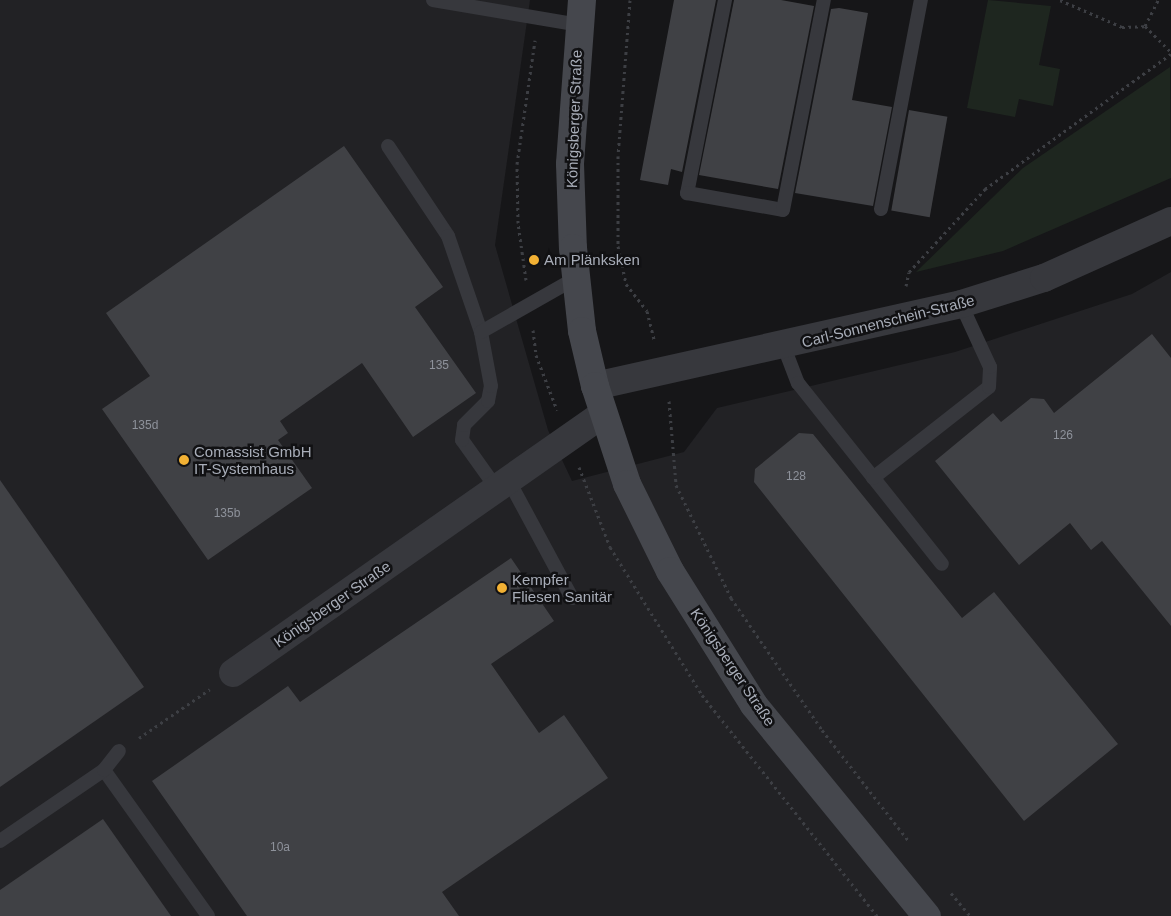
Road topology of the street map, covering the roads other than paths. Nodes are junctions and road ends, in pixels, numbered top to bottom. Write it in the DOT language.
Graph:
graph roads {
  1 [pos="433,0"];
  2 [pos="725,0"];
  3 [pos="824,0"];
  4 [pos="921,0"];
  5 [pos="581,12"];
  6 [pos="388,146"];
  7 [pos="881,209"];
  8 [pos="1171,221"];
  9 [pos="576,278"];
  10 [pos="961,304"];
  11 [pos="481,332"];
  12 [pos="784,346"];
  13 [pos="595,386"];
  14 [pos="602,415"];
  15 [pos="873,478"];
  16 [pos="503,485"];
  17 [pos="942,564"];
  18 [pos="572,598"];
  19 [pos="233,673"];
  20 [pos="119,751"];
  21 [pos="104,770"];
  22 [pos="0,841"];
  23 [pos="208,916"];
  24 [pos="927,916"];
  1 -- 5 [label="lane"];
  2 -- 3 [label="lane"];
  4 -- 7 [label="lane"];
  5 -- 9 [label="street, Königsberger Straße"];
  6 -- 11 [label="lane"];
  8 -- 10 [label="street, Carl-Sonnenschein-Straße"];
  9 -- 11 [label="lane"];
  9 -- 13 [label="street, Königsberger Straße"];
  10 -- 12 [label="street, Carl-Sonnenschein-Straße"];
  10 -- 15 [label="lane"];
  11 -- 16 [label="lane"];
  12 -- 13 [label="street, Carl-Sonnenschein-Straße"];
  12 -- 15 [label="lane"];
  13 -- 14 [label="street, Königsberger Straße"];
  14 -- 16 [label="street, Königsberger Straße"];
  14 -- 24 [label="street, Königsberger Straße"];
  15 -- 17 [label="lane"];
  16 -- 18 [label="lane"];
  16 -- 19 [label="street, Königsberger Straße"];
  20 -- 21 [label="lane"];
  21 -- 22 [label="lane"];
  21 -- 23 [label="lane"];
}
